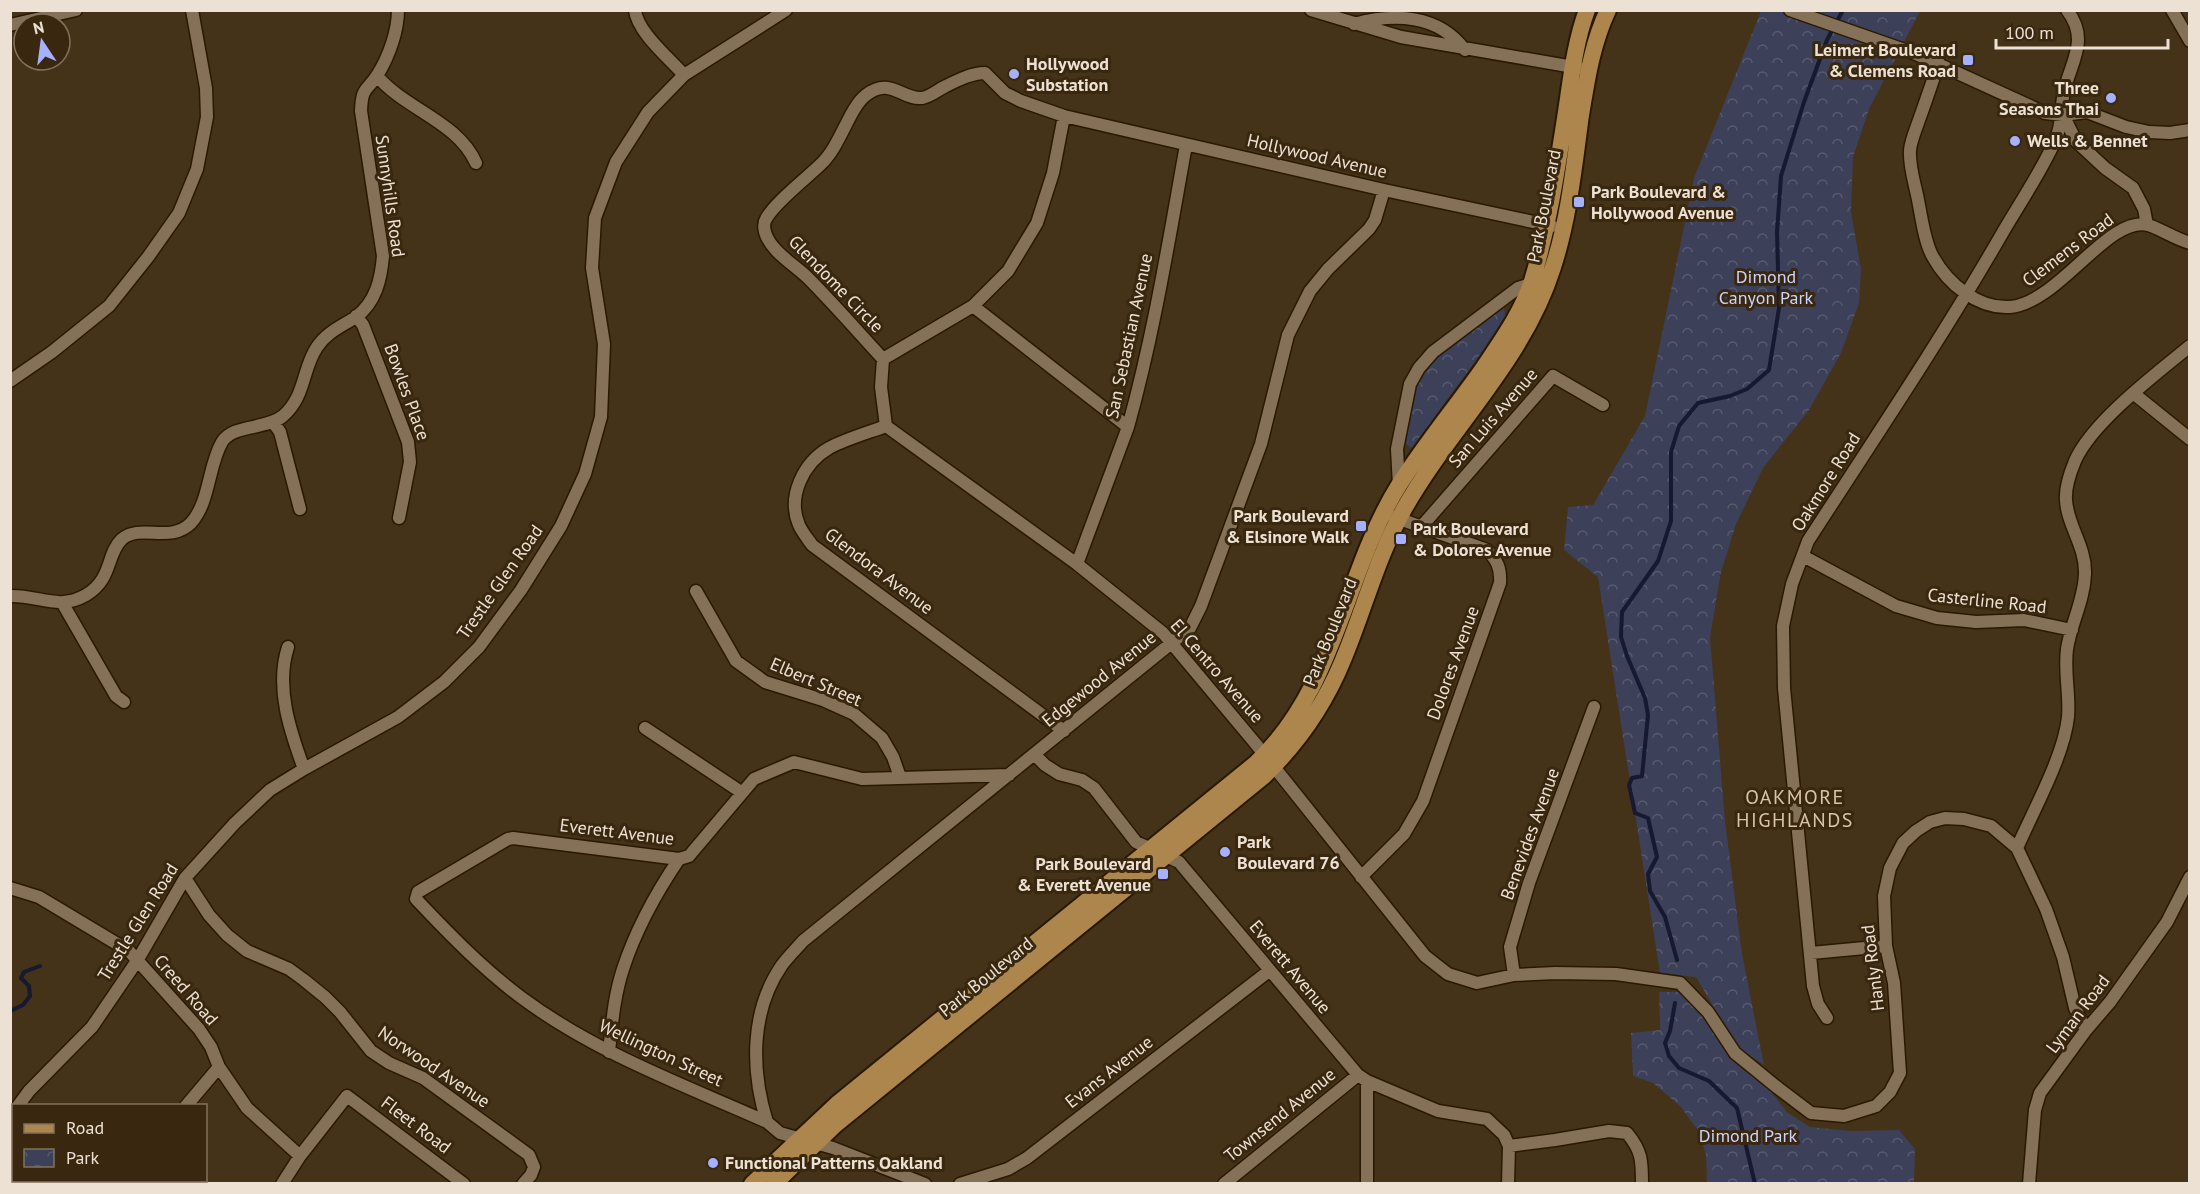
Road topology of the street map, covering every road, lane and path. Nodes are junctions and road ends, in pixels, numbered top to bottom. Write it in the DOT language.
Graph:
graph roads {
  1 [pos="76,10"];
  2 [pos="192,10"];
  3 [pos="398,10"];
  4 [pos="635,10"];
  5 [pos="786,10"];
  6 [pos="1311,10"];
  7 [pos="1608,10"];
  8 [pos="1790,10"];
  9 [pos="2067,10"];
  10 [pos="2172,10"];
  11 [pos="1585,12"];
  12 [pos="1353,24"];
  13 [pos="10,25"];
  14 [pos="2190,41"];
  15 [pos="1465,50"];
  16 [pos="1939,63"];
  17 [pos="1581,69"];
  18 [pos="684,75"];
  19 [pos="377,76"];
  20 [pos="2063,115"];
  21 [pos="1064,116"];
  22 [pos="2190,130"];
  23 [pos="1186,145"];
  24 [pos="476,163"];
  25 [pos="1384,190"];
  26 [pos="2147,225"];
  27 [pos="1555,226"];
  28 [pos="2190,243"];
  29 [pos="1531,284"];
  30 [pos="1967,295"];
  31 [pos="973,306"];
  32 [pos="356,316"];
  33 [pos="2190,345"];
  34 [pos="883,359"];
  35 [pos="10,381"];
  36 [pos="2133,393"];
  37 [pos="1602,405"];
  38 [pos="273,422"];
  39 [pos="886,426"];
  40 [pos="1128,427"];
  41 [pos="2190,439"];
  42 [pos="1399,486"];
  43 [pos="300,509"];
  44 [pos="1391,516"];
  45 [pos="399,518"];
  46 [pos="1422,526"];
  47 [pos="1803,555"];
  48 [pos="1077,564"];
  49 [pos="696,591"];
  50 [pos="10,596"];
  51 [pos="63,604"];
  52 [pos="2072,630"];
  53 [pos="1171,644"];
  54 [pos="288,647"];
  55 [pos="124,702"];
  56 [pos="1594,707"];
  57 [pos="645,728"];
  58 [pos="1064,731"];
  59 [pos="1035,755"];
  60 [pos="1269,761"];
  61 [pos="304,769"];
  62 [pos="1009,775"];
  63 [pos="900,777"];
  64 [pos="741,792"];
  65 [pos="2017,848"];
  66 [pos="1158,853"];
  67 [pos="680,859"];
  68 [pos="1361,877"];
  69 [pos="2190,877"];
  70 [pos="185,878"];
  71 [pos="10,888"];
  72 [pos="416,899"];
  73 [pos="1886,946"];
  74 [pos="1811,953"];
  75 [pos="137,961"];
  76 [pos="1269,971"];
  77 [pos="1515,975"];
  78 [pos="1827,1018"];
  79 [pos="2086,1030"];
  80 [pos="609,1052"];
  81 [pos="219,1067"];
  82 [pos="1363,1078"];
  83 [pos="1778,1088"];
  84 [pos="19,1104"];
  85 [pos="188,1104"];
  86 [pos="766,1122"];
  87 [pos="799,1138"];
  88 [pos="816,1143"];
  89 [pos="1509,1146"];
  90 [pos="300,1156"];
  91 [pos="282,1184"];
  92 [pos="464,1184"];
  93 [pos="523,1184"];
  94 [pos="752,1184"];
  95 [pos="774,1184"];
  96 [pos="925,1184"];
  97 [pos="960,1184"];
  98 [pos="1224,1184"];
  99 [pos="1367,1184"];
  100 [pos="1508,1184"];
  101 [pos="1642,1184"];
  102 [pos="2029,1184"];
  1 -- 13 [label="street"];
  2 -- 35 [label="street"];
  3 -- 19 [label="street, Sunnyhills Road"];
  4 -- 18 [label="street"];
  5 -- 18 [label="street, Trestle Glen Road"];
  6 -- 12 [label="street"];
  7 -- 17 [label="main road, Park Boulevard"];
  8 -- 16 [label="street"];
  9 -- 20 [label="street, Oakmore Road"];
  10 -- 14 [label="street"];
  11 -- 17 [label="main road, Park Boulevard"];
  12 -- 15 [label="street"];
  12 -- 15 [label="street"];
  15 -- 17 [label="street"];
  16 -- 20 [label="street"];
  16 -- 30 [label="street, Clemens Road"];
  17 -- 27 [label="main road, Park Boulevard"];
  18 -- 61 [label="street, Trestle Glen Road"];
  19 -- 24 [label="street"];
  19 -- 32 [label="street, Sunnyhills Road"];
  20 -- 22 [label="street"];
  20 -- 26 [label="street"];
  20 -- 30 [label="street, Oakmore Road"];
  21 -- 23 [label="street, Hollywood Avenue"];
  21 -- 31 [label="street"];
  21 -- 34 [label="street, Glendome Circle"];
  23 -- 25 [label="street, Hollywood Avenue"];
  23 -- 40 [label="street, San Sebastian Avenue"];
  25 -- 27 [label="street, Hollywood Avenue"];
  25 -- 53 [label="street, Edgewood Avenue"];
  26 -- 28 [label="street"];
  26 -- 30 [label="street, Clemens Road"];
  27 -- 29 [label="main road, Park Boulevard"];
  27 -- 44 [label="main road, Park Boulevard"];
  29 -- 42 [label="main road, Park Boulevard"];
  29 -- 42 [label="street, Park Boulevard"];
  30 -- 47 [label="street, Oakmore Road"];
  31 -- 34 [label="street"];
  31 -- 40 [label="street"];
  32 -- 38 [label="street, Sunnyhills Road"];
  32 -- 45 [label="street, Bowles Place"];
  33 -- 36 [label="street"];
  34 -- 39 [label="street"];
  36 -- 41 [label="street"];
  36 -- 52 [label="street"];
  37 -- 46 [label="street, San Luis Avenue"];
  38 -- 43 [label="street"];
  38 -- 51 [label="street, Sunnyhills Road"];
  39 -- 48 [label="street, El Centro Avenue"];
  39 -- 58 [label="street, Glendora Avenue"];
  40 -- 48 [label="street, San Sebastian Avenue"];
  42 -- 44 [label="main road, Park Boulevard"];
  44 -- 46 [label="street, Dolores Avenue"];
  44 -- 60 [label="main road, Park Boulevard"];
  46 -- 68 [label="street, Dolores Avenue"];
  47 -- 52 [label="street, Casterline Road"];
  47 -- 74 [label="street, Oakmore Road"];
  48 -- 53 [label="street, El Centro Avenue"];
  49 -- 63 [label="street, Elbert Street"];
  50 -- 51 [label="street"];
  51 -- 55 [label="street"];
  52 -- 65 [label="street"];
  53 -- 58 [label="street, Edgewood Avenue"];
  53 -- 60 [label="street, El Centro Avenue"];
  54 -- 61 [label="street"];
  56 -- 77 [label="street, Benevides Avenue"];
  57 -- 64 [label="street"];
  58 -- 59 [label="street, Edgewood Avenue"];
  59 -- 62 [label="street, Edgewood Avenue"];
  59 -- 66 [label="street, Everett Avenue"];
  60 -- 66 [label="main road, Park Boulevard"];
  60 -- 68 [label="street, El Centro Avenue"];
  61 -- 70 [label="street, Trestle Glen Road"];
  62 -- 63 [label="street, Everett Avenue"];
  62 -- 86 [label="street, Edgewood Avenue"];
  63 -- 64 [label="street, Everett Avenue"];
  64 -- 67 [label="street, Everett Avenue"];
  65 -- 73 [label="street, Hanly Road"];
  65 -- 79 [label="street"];
  66 -- 76 [label="street, Everett Avenue"];
  66 -- 87 [label="main road, Park Boulevard"];
  66 -- 88 [label="main road, Park Boulevard"];
  67 -- 72 [label="street, Everett Avenue"];
  67 -- 80 [label="street"];
  68 -- 77 [label="street, El Centro Avenue"];
  69 -- 79 [label="street, Lyman Road"];
  70 -- 75 [label="street, Trestle Glen Road"];
  70 -- 93 [label="street, Norwood Avenue"];
  71 -- 75 [label="street, Creed Road"];
  72 -- 80 [label="street, Wellington Street"];
  73 -- 74 [label="street"];
  73 -- 83 [label="street, Hanly Road"];
  74 -- 78 [label="street, Oakmore Road"];
  75 -- 81 [label="street, Creed Road"];
  75 -- 84 [label="street, Trestle Glen Road"];
  76 -- 82 [label="street, Everett Avenue"];
  76 -- 97 [label="street, Evans Avenue"];
  77 -- 83 [label="street, El Centro Avenue"];
  79 -- 102 [label="street, Lyman Road"];
  80 -- 86 [label="street, Wellington Street"];
  81 -- 85 [label="street"];
  81 -- 90 [label="street, Creed Road"];
  82 -- 89 [label="street, Everett Avenue"];
  82 -- 98 [label="street, Townsend Avenue"];
  82 -- 99 [label="street"];
  86 -- 87 [label="street, Wellington Street"];
  87 -- 88 [label="street, Wellington Street"];
  87 -- 94 [label="main road, Park Boulevard"];
  88 -- 95 [label="main road, Park Boulevard"];
  88 -- 96 [label="street, Wellington Street"];
  89 -- 100 [label="street"];
  89 -- 101 [label="street"];
  90 -- 91 [label="street"];
  90 -- 92 [label="street, Fleet Road"];
}
